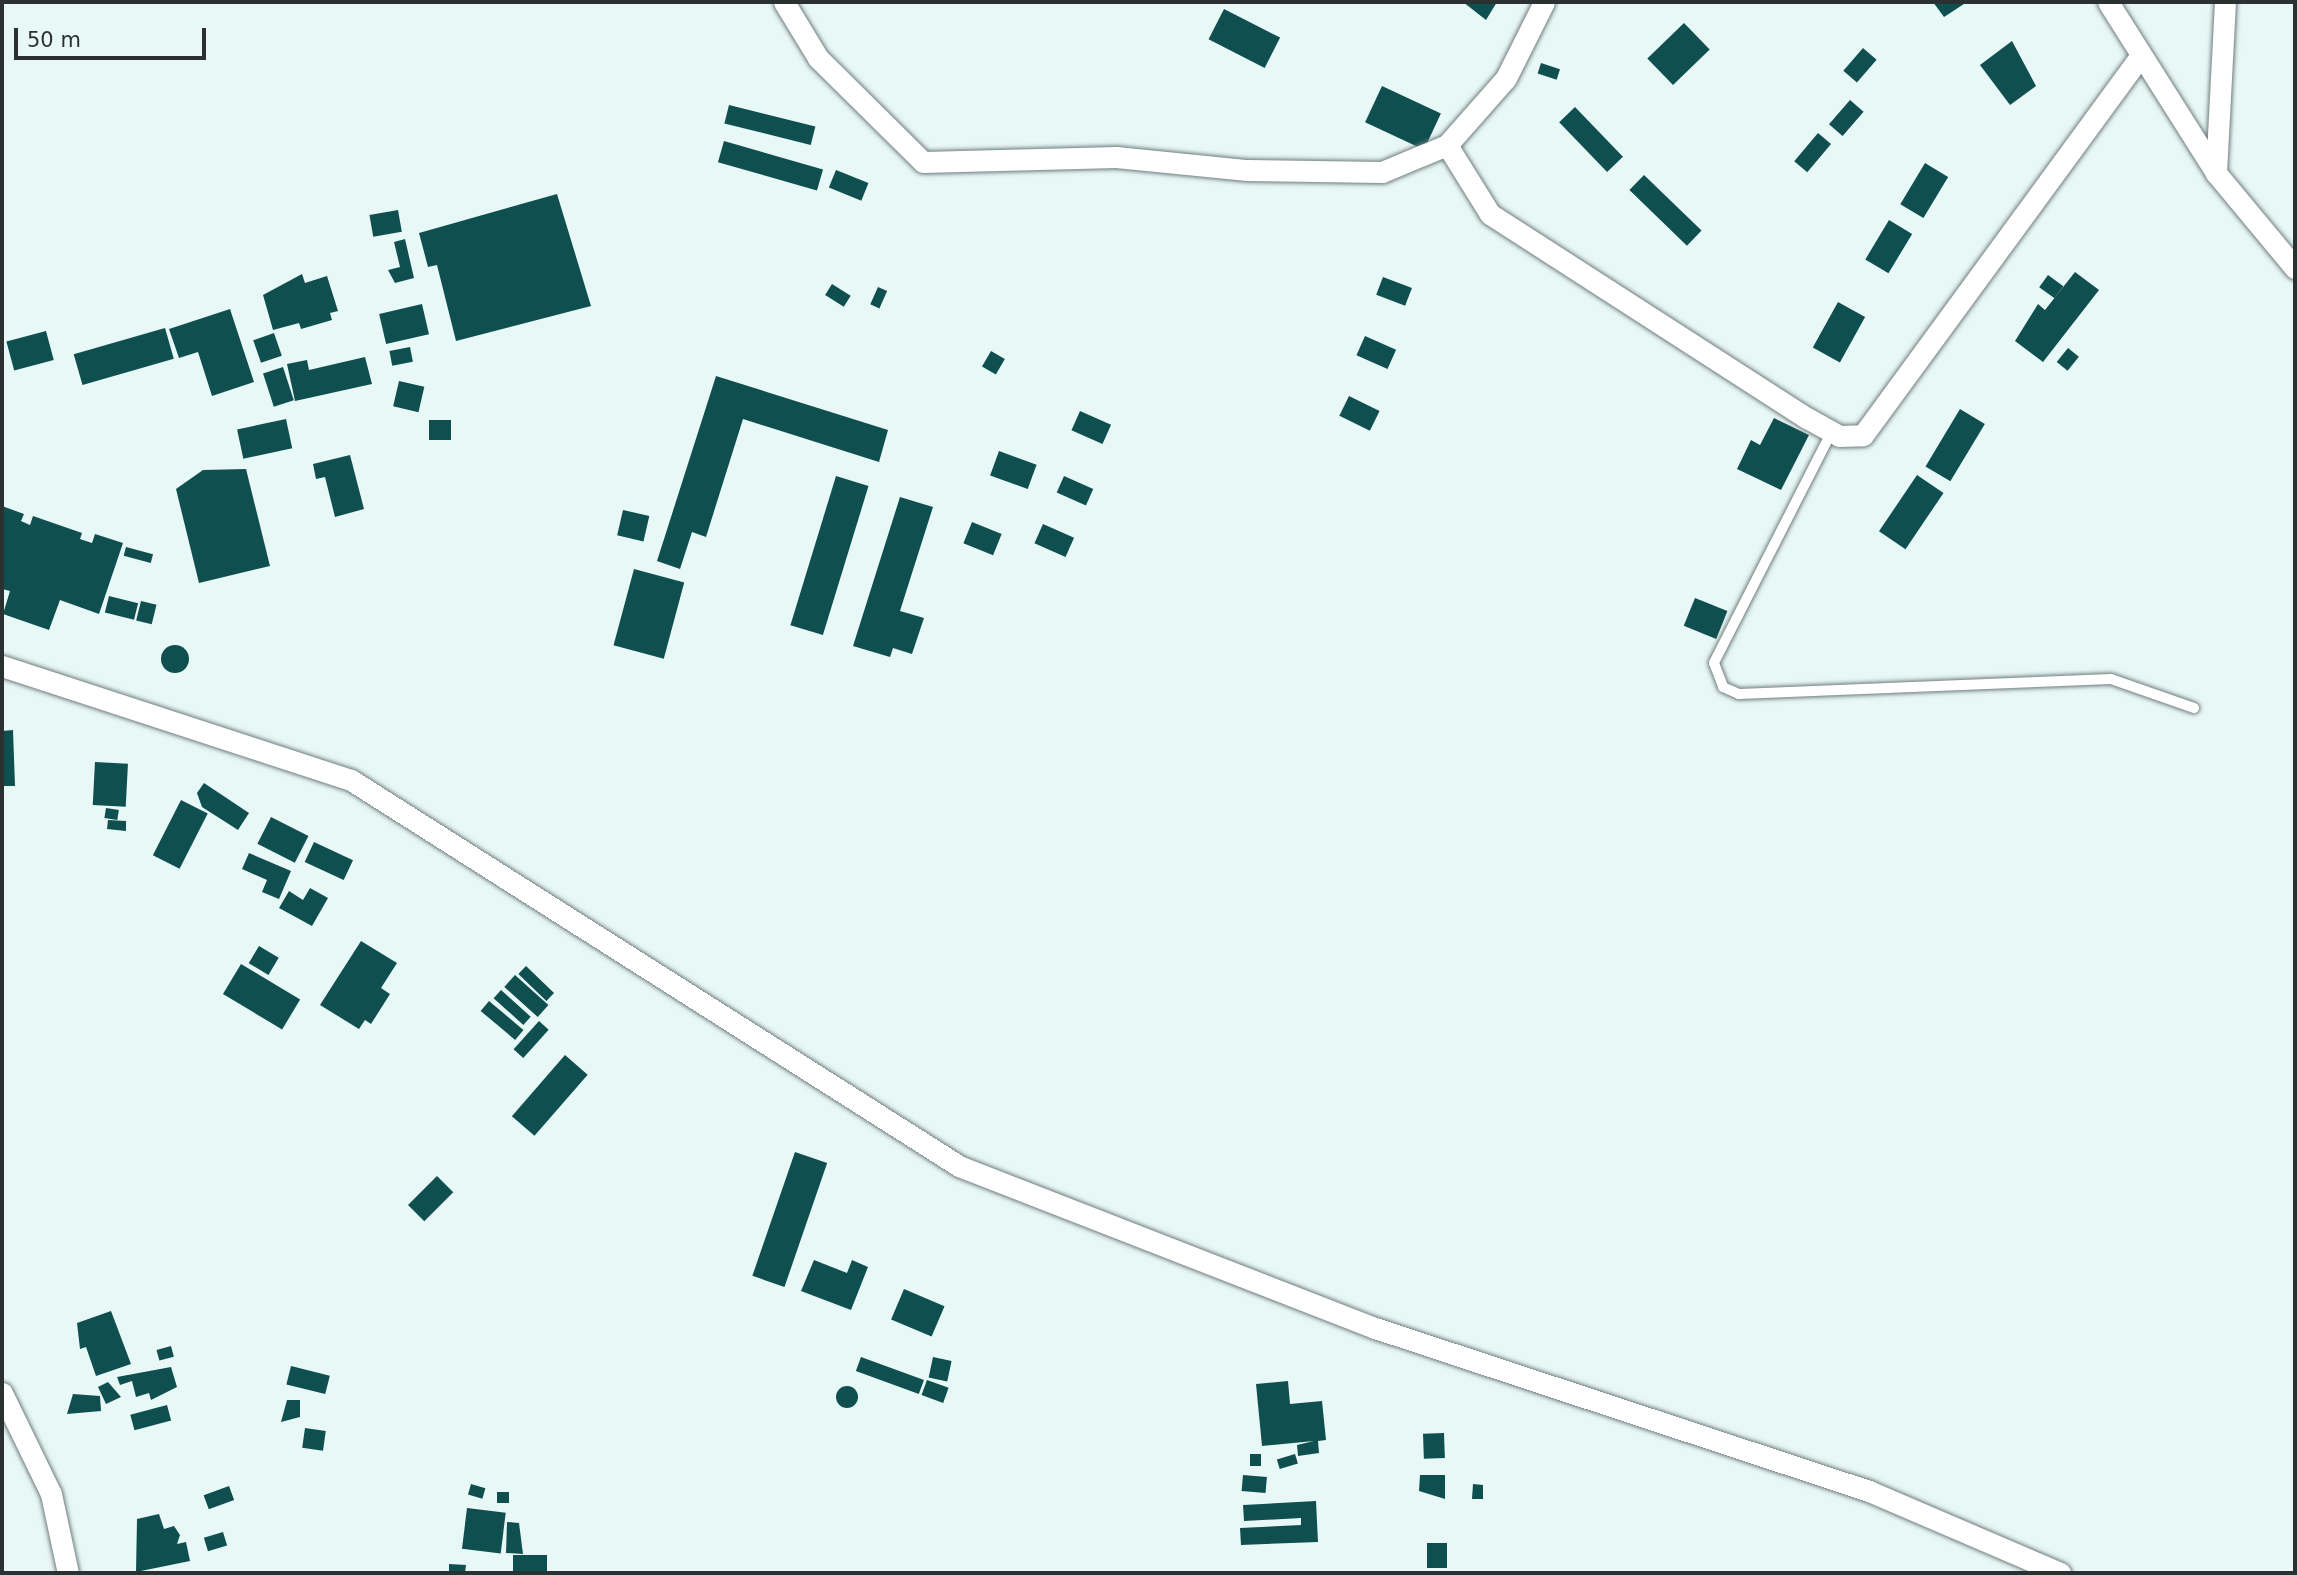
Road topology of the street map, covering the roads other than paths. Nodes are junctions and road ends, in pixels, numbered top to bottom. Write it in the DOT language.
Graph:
graph roads {
  1 [pos="784,2"];
  2 [pos="1544,2"];
  3 [pos="2108,2"];
  4 [pos="2225,2"];
  5 [pos="2138,59"];
  6 [pos="1447,145"];
  7 [pos="2216,173"];
  8 [pos="2295,268"];
  9 [pos="1832,432"];
  10 [pos="2,666"];
  11 [pos="2194,708"];
  12 [pos="2,1394"];
  13 [pos="68,1573"];
  14 [pos="2060,1573"];
  1 -- 6 [label="street"];
  2 -- 6 [label="street"];
  3 -- 5 [label="street"];
  4 -- 7 [label="street"];
  5 -- 7 [label="street"];
  5 -- 9 [label="street"];
  6 -- 9 [label="street"];
  7 -- 8 [label="street"];
  9 -- 11 [label="lane"];
  10 -- 14 [label="street"];
  12 -- 13 [label="street"];
}
